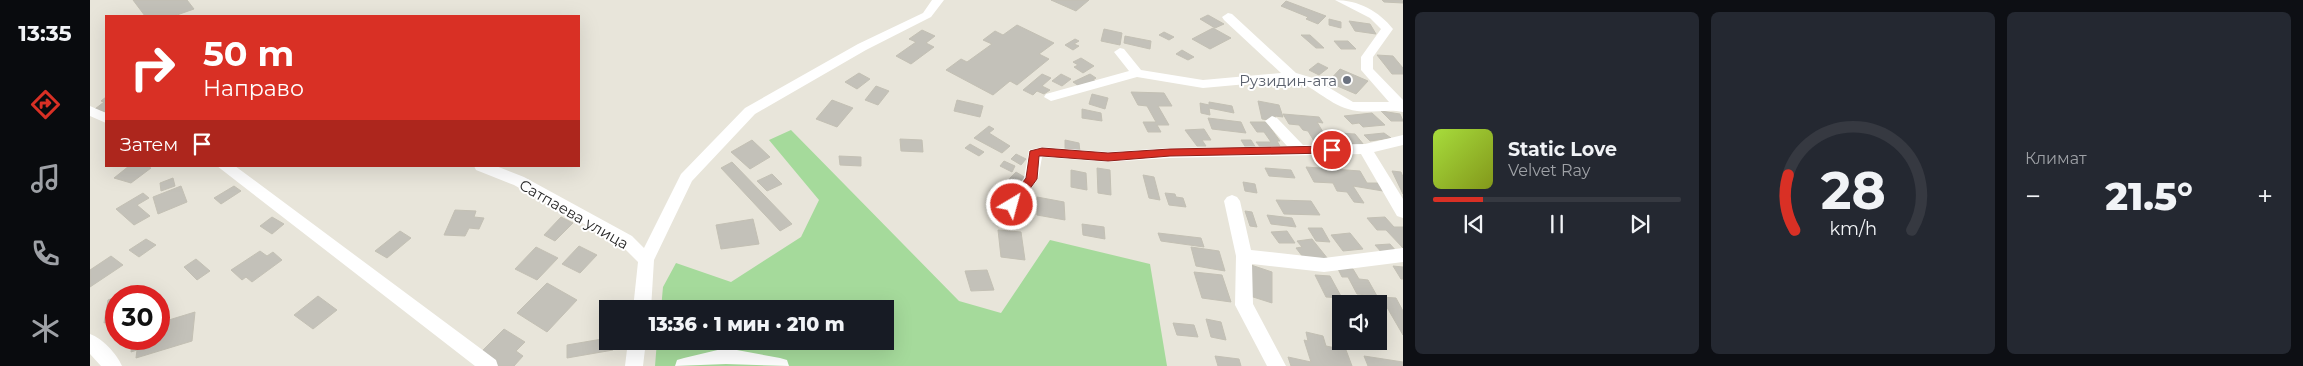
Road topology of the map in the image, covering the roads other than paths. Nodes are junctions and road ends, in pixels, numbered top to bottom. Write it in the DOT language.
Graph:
graph roads {
  1 [pos="938,0"];
  2 [pos="1341,0"];
  3 [pos="1228,17"];
  4 [pos="1120,52"];
  5 [pos="1136,73"];
  6 [pos="1292,76"];
  7 [pos="1051,97"];
  8 [pos="1402,107"];
  9 [pos="90,110"];
  10 [pos="105,118"];
  11 [pos="1272,121"];
  12 [pos="1403,140"];
  13 [pos="1364,149"];
  14 [pos="1299,150"];
  15 [pos="225,167"];
  16 [pos="484,167"];
  17 [pos="1232,202"];
  18 [pos="1012,205"];
  19 [pos="1403,212"];
  20 [pos="1403,255"];
  21 [pos="1244,256"];
  22 [pos="646,260"];
  23 [pos="643,300"];
  24 [pos="90,342"];
  25 [pos="636,350"];
  26 [pos="113,366"];
  27 [pos="488,366"];
  28 [pos="634,366"];
  29 [pos="684,366"];
  30 [pos="780,366"];
  31 [pos="1277,366"];
  1 -- 22 [label="street"];
  2 -- 8 [label="street"];
  3 -- 6 [label="street"];
  4 -- 5 [label="street"];
  5 -- 6 [label="street"];
  5 -- 7 [label="street"];
  6 -- 8 [label="street"];
  9 -- 10 [label="street"];
  11 -- 14 [label="street"];
  12 -- 13 [label="street"];
  13 -- 14 [label="street"];
  13 -- 19 [label="street"];
  14 -- 18 [label="street"];
  15 -- 27 [label="street"];
  16 -- 22 [label="street, Сатпаева улица"];
  17 -- 21 [label="street"];
  20 -- 21 [label="street"];
  21 -- 31 [label="street"];
  22 -- 23 [label="street"];
  24 -- 26 [label="street"];
  25 -- 28 [label="street"];
  29 -- 30 [label="street"];
}
